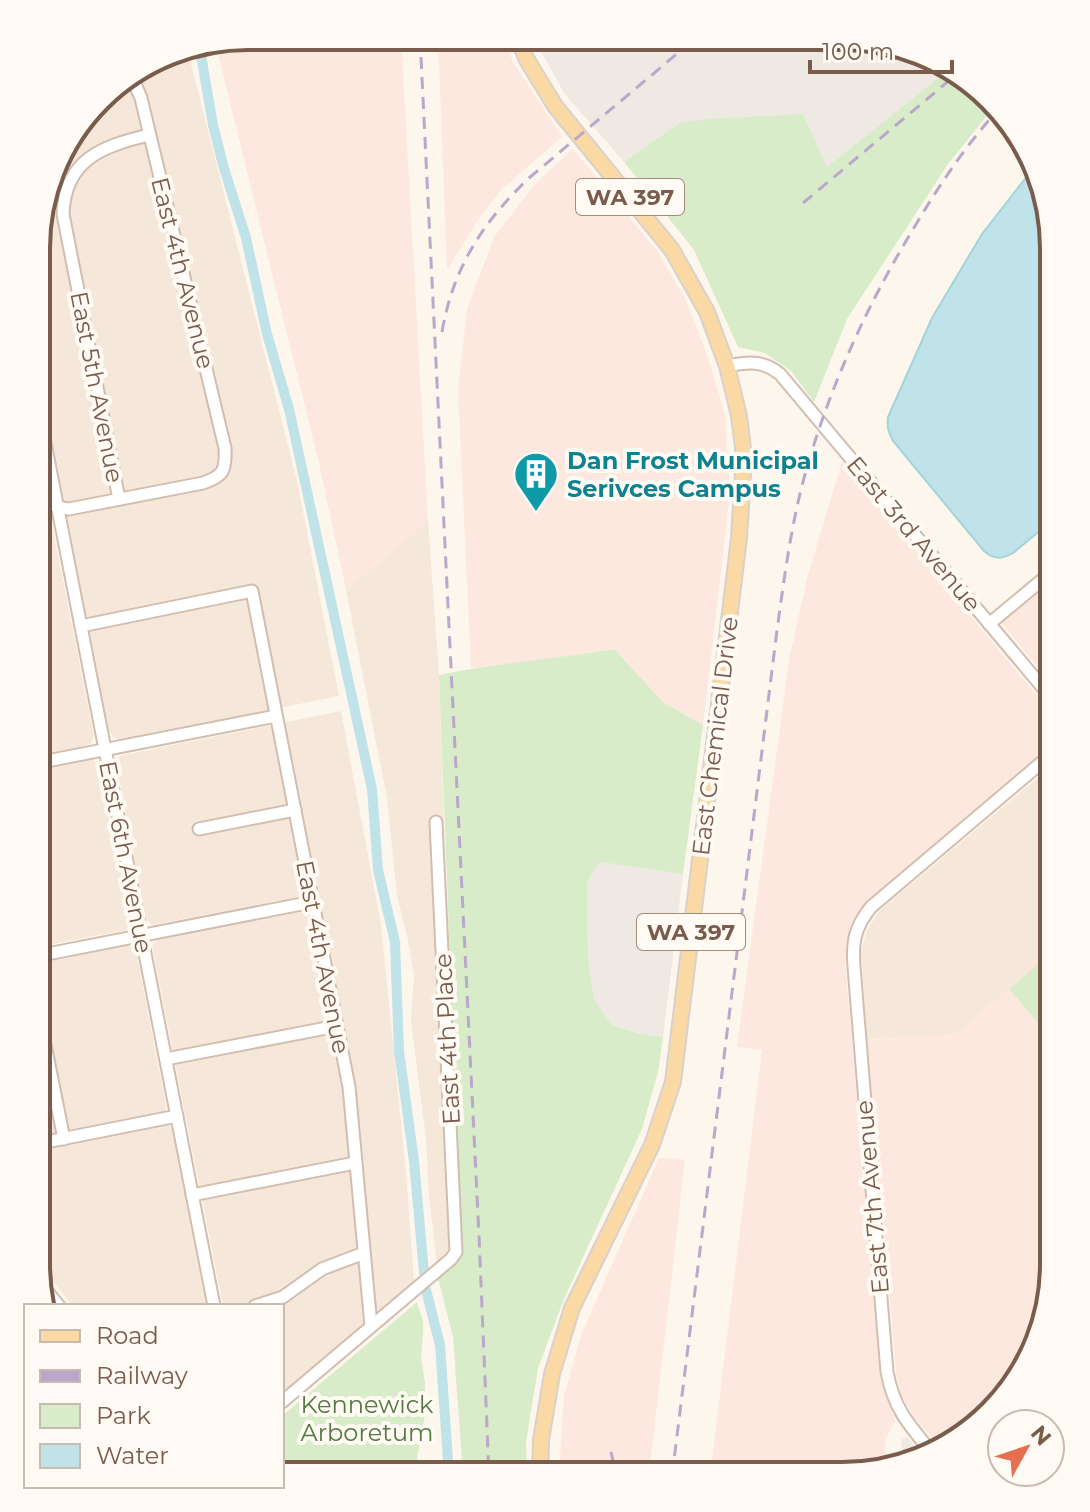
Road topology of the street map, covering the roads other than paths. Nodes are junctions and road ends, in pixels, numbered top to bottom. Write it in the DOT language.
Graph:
graph roads {
  1 [pos="523,50"];
  2 [pos="136,86"];
  3 [pos="149,135"];
  4 [pos="727,366"];
  5 [pos="50,470"];
  6 [pos="119,499"];
  7 [pos="50,503"];
  8 [pos="57,506"];
  9 [pos="1040,582"];
  10 [pos="989,624"];
  11 [pos="81,626"];
  12 [pos="1040,684"];
  13 [pos="276,716"];
  14 [pos="105,749"];
  15 [pos="50,760"];
  16 [pos="1040,764"];
  17 [pos="295,810"];
  18 [pos="436,822"];
  19 [pos="199,829"];
  20 [pos="312,902"];
  21 [pos="141,935"];
  22 [pos="50,953"];
  23 [pos="337,1026"];
  24 [pos="166,1059"];
  25 [pos="50,1070"];
  26 [pos="177,1116"];
  27 [pos="64,1139"];
  28 [pos="50,1142"];
  29 [pos="355,1163"];
  30 [pos="192,1195"];
  31 [pos="364,1253"];
  32 [pos="214,1304"];
  33 [pos="261,1304"];
  34 [pos="371,1326"];
  35 [pos="284,1400"];
  36 [pos="925,1444"];
  37 [pos="540,1462"];
  1 -- 4 [label="main road, East Chemical Drive / WA 397"];
  2 -- 3 [label="street, East 4th Avenue"];
  3 -- 6 [label="street, East 5th Avenue"];
  3 -- 6 [label="street, East 4th Avenue"];
  4 -- 10 [label="street, East 3rd Avenue"];
  4 -- 37 [label="main road, East Chemical Drive / WA 397"];
  5 -- 8 [label="street, East 6th Avenue"];
  6 -- 8 [label="street"];
  7 -- 8 [label="street"];
  8 -- 11 [label="street, East 6th Avenue"];
  9 -- 10 [label="street"];
  10 -- 12 [label="street, East 3rd Avenue"];
  11 -- 13 [label="street, East 4th Avenue"];
  11 -- 14 [label="street, East 6th Avenue"];
  13 -- 14 [label="street"];
  13 -- 17 [label="street, East 4th Avenue"];
  14 -- 15 [label="street"];
  14 -- 21 [label="street, East 6th Avenue"];
  16 -- 36 [label="street, East 7th Avenue"];
  17 -- 19 [label="street"];
  17 -- 20 [label="street, East 4th Avenue"];
  18 -- 34 [label="street, East 4th Place"];
  20 -- 21 [label="street"];
  20 -- 23 [label="street, East 4th Avenue"];
  21 -- 22 [label="street"];
  21 -- 24 [label="street, East 6th Avenue"];
  23 -- 24 [label="street"];
  23 -- 29 [label="street, East 4th Avenue"];
  24 -- 26 [label="street, East 6th Avenue"];
  25 -- 27 [label="street"];
  26 -- 27 [label="street"];
  26 -- 30 [label="street, East 6th Avenue"];
  27 -- 28 [label="street"];
  29 -- 30 [label="street"];
  29 -- 31 [label="street, East 4th Avenue"];
  30 -- 32 [label="street, East 6th Avenue"];
  31 -- 33 [label="street"];
  31 -- 34 [label="street, East 4th Avenue"];
  34 -- 35 [label="street"];
}
